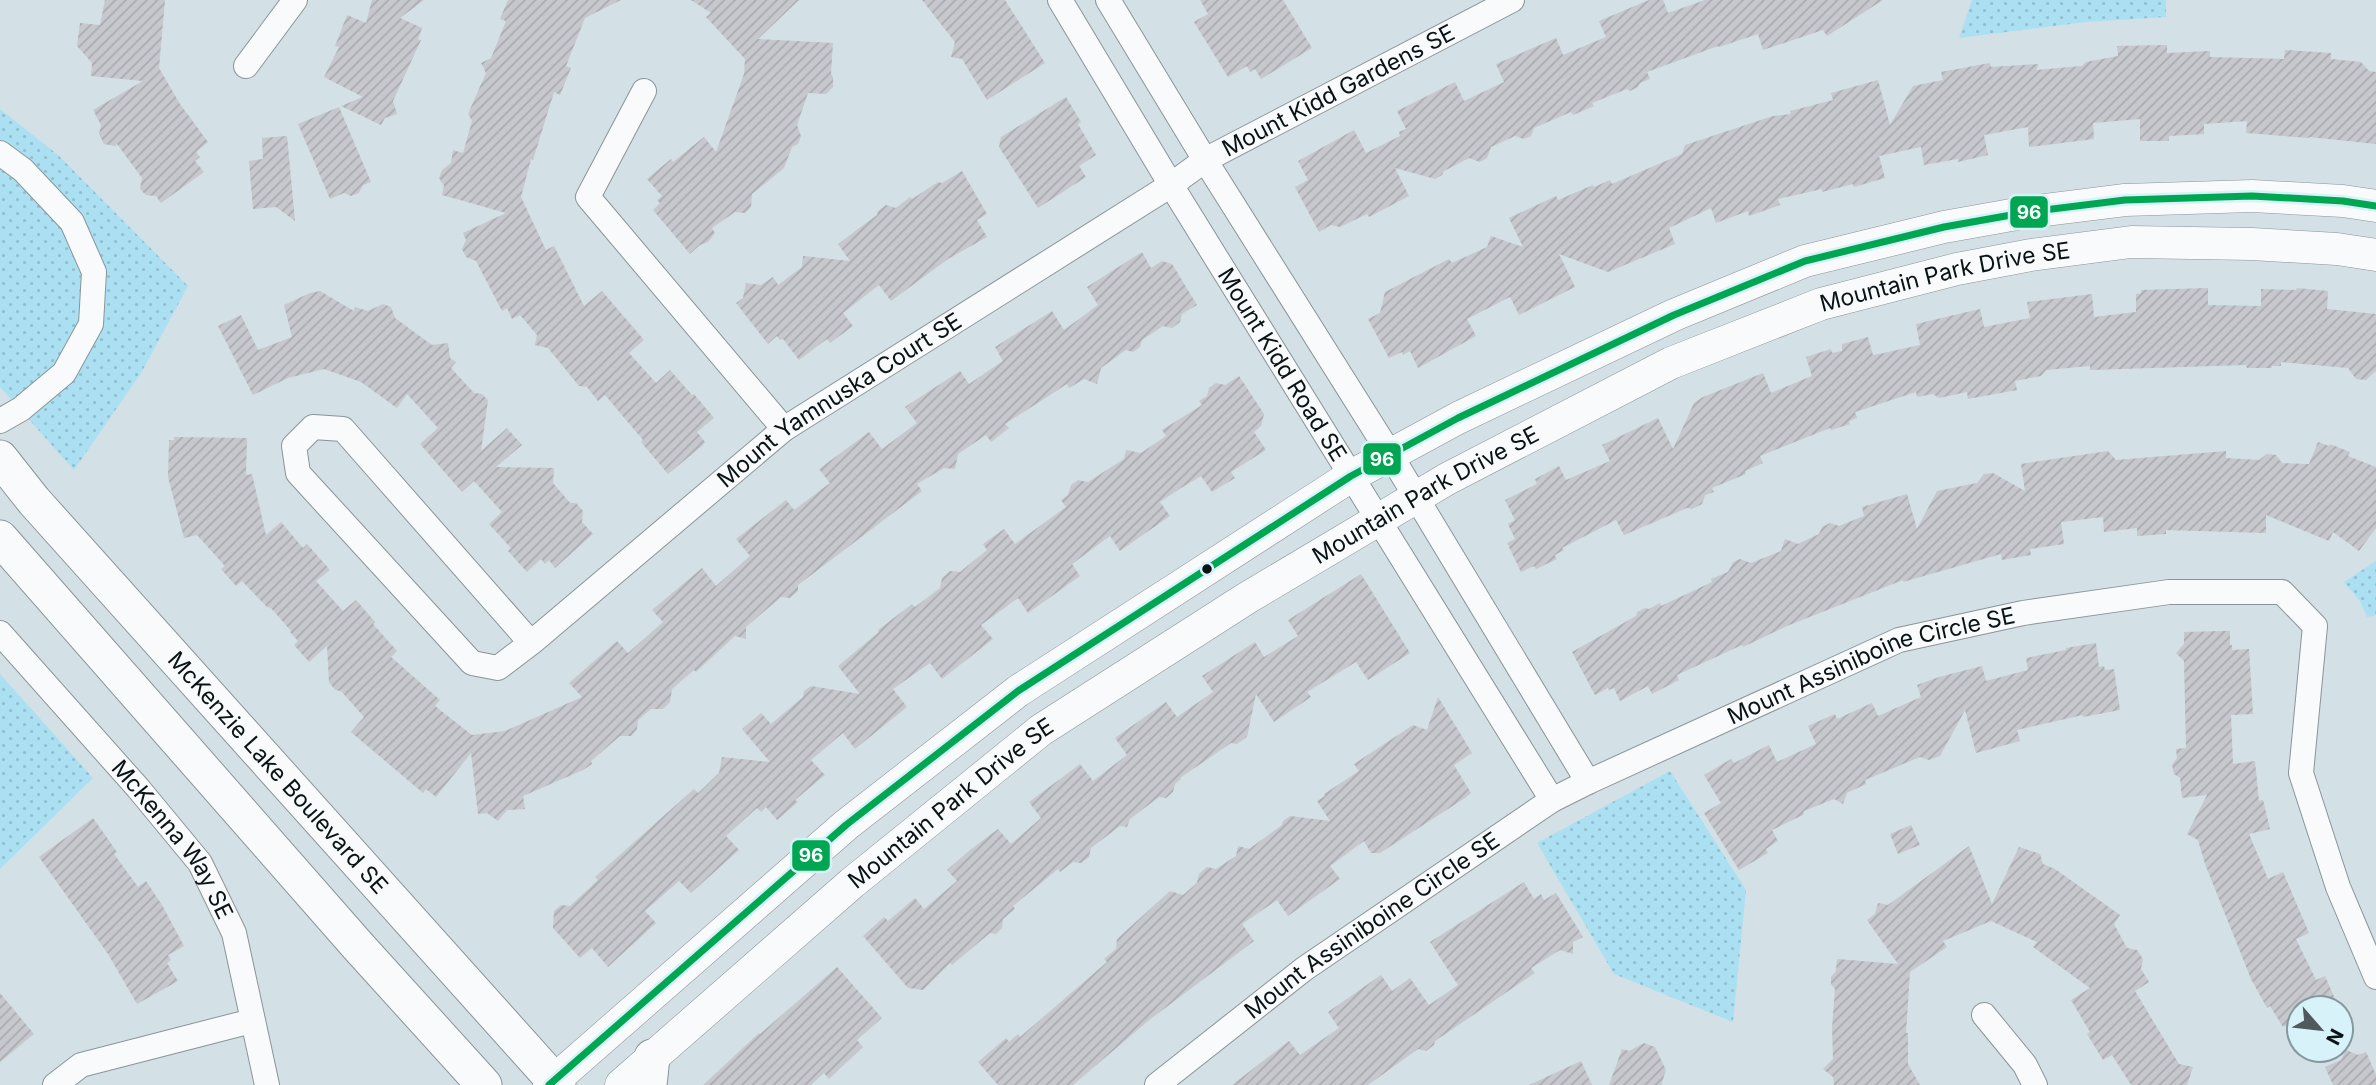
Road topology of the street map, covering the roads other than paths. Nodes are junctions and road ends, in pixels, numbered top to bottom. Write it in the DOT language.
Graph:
graph roads {
  1 [pos="295,0"];
  2 [pos="1060,0"];
  3 [pos="1108,0"];
  4 [pos="1510,0"];
  5 [pos="246,66"];
  6 [pos="644,90"];
  7 [pos="0,153"];
  8 [pos="1205,160"];
  9 [pos="1171,185"];
  10 [pos="2376,206"];
  11 [pos="2376,255"];
  12 [pos="0,421"];
  13 [pos="785,429"];
  14 [pos="1390,454"];
  15 [pos="0,458"];
  16 [pos="1351,477"];
  17 [pos="1417,498"];
  18 [pos="1378,521"];
  19 [pos="0,538"];
  20 [pos="0,633"];
  21 [pos="531,643"];
  22 [pos="1588,782"];
  23 [pos="1552,800"];
  24 [pos="2376,978"];
  25 [pos="1984,1015"];
  26 [pos="252,1021"];
  27 [pos="438,1034"];
  28 [pos="651,1071"];
  29 [pos="554,1083"];
  30 [pos="55,1085"];
  31 [pos="267,1085"];
  32 [pos="451,1085"];
  33 [pos="484,1085"];
  34 [pos="621,1085"];
  35 [pos="1157,1085"];
  36 [pos="2035,1085"];
  1 -- 5 [label="street"];
  2 -- 9 [label="street, Mount Kidd Road SE"];
  3 -- 8 [label="street, Mount Kidd Road SE"];
  4 -- 8 [label="street, Mount Kidd Gardens SE"];
  6 -- 13 [label="street"];
  7 -- 12 [label="street"];
  8 -- 9 [label="street, Mount Kidd Gardens SE"];
  8 -- 14 [label="street, Mount Kidd Road SE"];
  9 -- 13 [label="street, Mount Yamnuska Court SE"];
  9 -- 16 [label="street, Mount Kidd Road SE"];
  10 -- 14 [label="street, Mountain Park Drive SE"];
  11 -- 17 [label="street, Mountain Park Drive SE"];
  13 -- 21 [label="street, Mount Yamnuska Court SE"];
  14 -- 16 [label="street, Mountain Park Drive SE"];
  14 -- 17 [label="street, Mount Kidd Road SE"];
  15 -- 29 [label="main road, McKenzie Lake Boulevard SE"];
  16 -- 18 [label="street, Mount Kidd Road SE"];
  16 -- 29 [label="street, Mountain Park Drive SE"];
  17 -- 18 [label="street, Mountain Park Drive SE"];
  17 -- 22 [label="street, Mount Kidd Road SE"];
  18 -- 23 [label="street, Mount Kidd Road SE"];
  18 -- 28 [label="street, Mountain Park Drive SE"];
  19 -- 27 [label="main road"];
  20 -- 26 [label="street, McKenna Way SE"];
  21 -- 21 [label="street, Mount Yamnuska Court SE"];
  22 -- 23 [label="street, Mount Assiniboine Circle SE"];
  22 -- 24 [label="street, Mount Assiniboine Circle SE"];
  23 -- 35 [label="street, Mount Assiniboine Circle SE"];
  25 -- 36 [label="street"];
  26 -- 30 [label="street"];
  26 -- 31 [label="street, McKenna Way SE"];
  27 -- 32 [label="main road"];
  27 -- 33 [label="main road"];
  28 -- 34 [label="street, Mountain Park Drive SE"];
}
